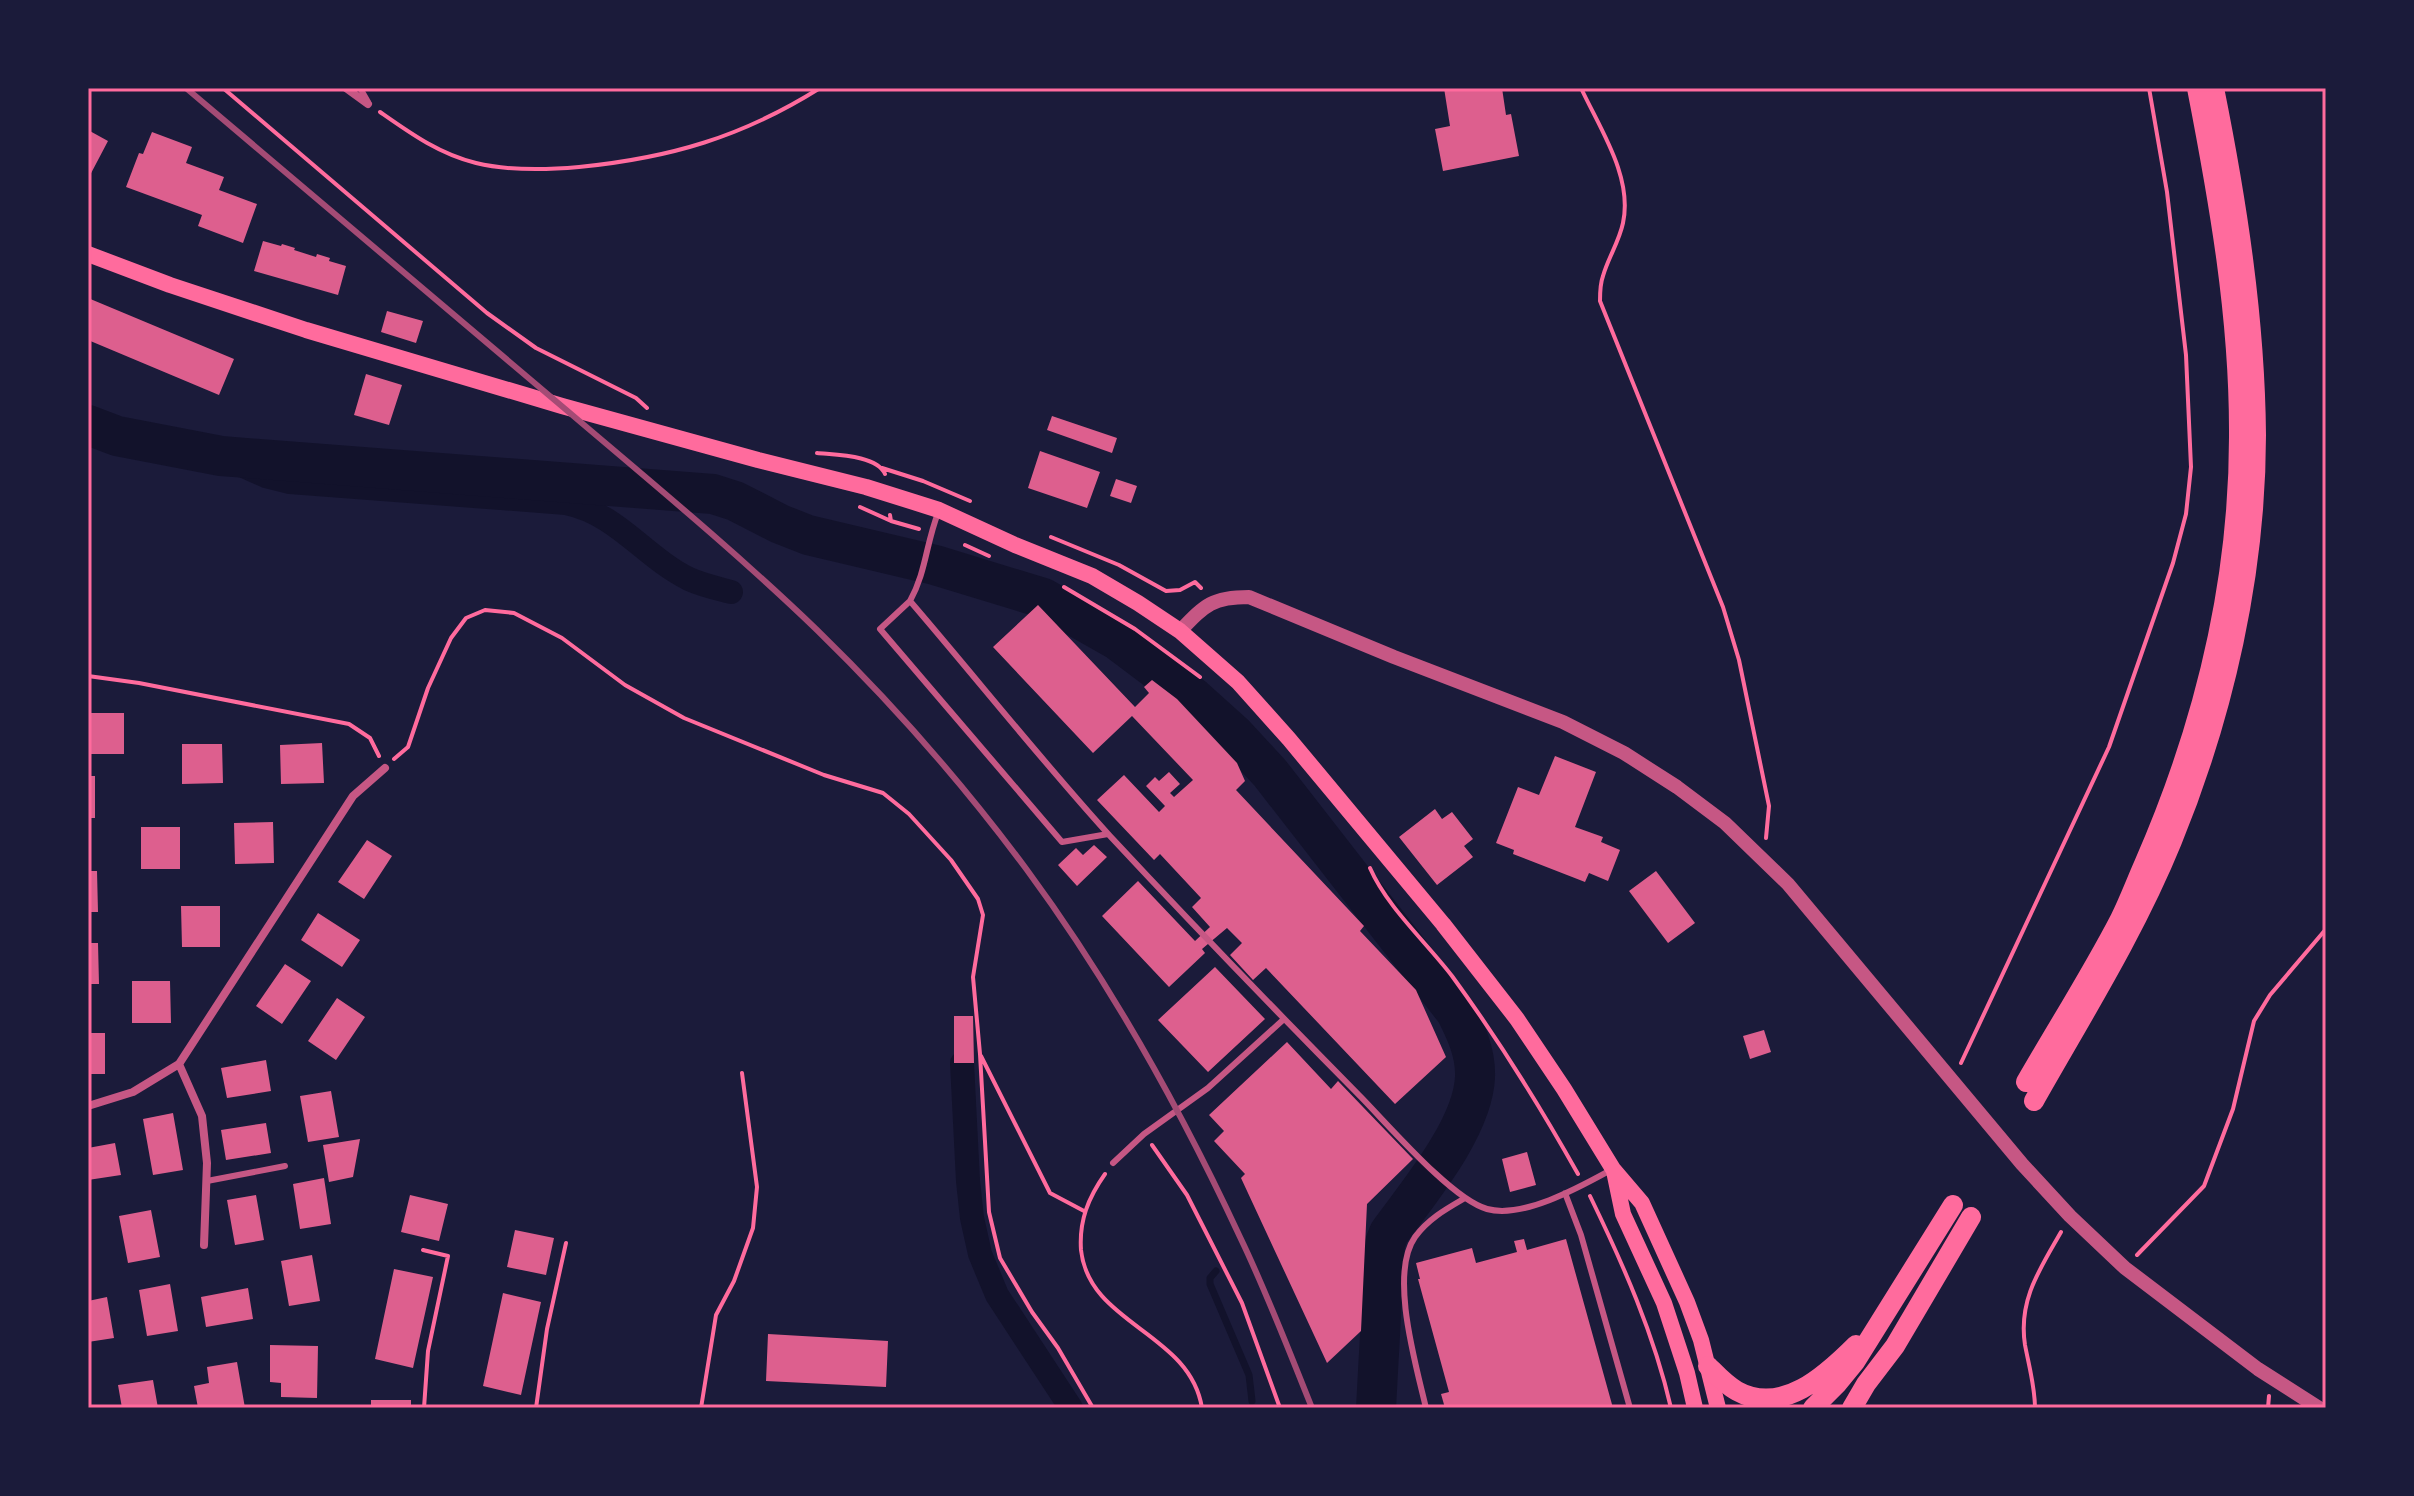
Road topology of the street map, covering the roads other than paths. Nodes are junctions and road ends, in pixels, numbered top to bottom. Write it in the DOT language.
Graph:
graph roads {
  1 [pos="346,88"];
  2 [pos="360,88"];
  3 [pos="2197,88"];
  4 [pos="2214,88"];
  5 [pos="368,104"];
  6 [pos="88,254"];
  7 [pos="939,510"];
  8 [pos="910,601"];
  9 [pos="1180,631"];
  10 [pos="385,768"];
  11 [pos="1108,834"];
  12 [pos="1284,1019"];
  13 [pos="179,1064"];
  14 [pos="88,1106"];
  15 [pos="1113,1163"];
  16 [pos="285,1166"];
  17 [pos="1613,1169"];
  18 [pos="207,1181"];
  19 [pos="1565,1193"];
  20 [pos="1465,1198"];
  21 [pos="1953,1205"];
  22 [pos="1971,1217"];
  23 [pos="204,1245"];
  24 [pos="1887,1308"];
  25 [pos="1708,1366"];
  26 [pos="1866,1384"];
  27 [pos="1426,1408"];
  28 [pos="1630,1408"];
  29 [pos="1695,1408"];
  30 [pos="1718,1408"];
  31 [pos="1813,1408"];
  32 [pos="1846,1408"];
  33 [pos="1852,1408"];
  34 [pos="2319,1408"];
  1 -- 5 [label="street"];
  2 -- 5 [label="lane"];
  3 -- 4 [label="highway"];
  6 -- 7 [label="main road"];
  7 -- 8 [label="lane"];
  7 -- 9 [label="main road"];
  8 -- 11 [label="lane"];
  8 -- 11 [label="lane"];
  9 -- 17 [label="main road"];
  9 -- 34 [label="street"];
  10 -- 13 [label="street"];
  11 -- 12 [label="lane"];
  12 -- 15 [label="lane"];
  12 -- 20 [label="lane"];
  13 -- 14 [label="street"];
  13 -- 18 [label="street"];
  16 -- 18 [label="lane"];
  17 -- 19 [label="lane"];
  17 -- 25 [label="main road"];
  17 -- 29 [label="main road"];
  18 -- 23 [label="street"];
  19 -- 20 [label="lane"];
  19 -- 28 [label="lane"];
  20 -- 27 [label="lane"];
  21 -- 24 [label="highway"];
  22 -- 26 [label="highway"];
  24 -- 25 [label="highway"];
  24 -- 31 [label="highway"];
  25 -- 30 [label="main road"];
  26 -- 32 [label="highway"];
  26 -- 33 [label="highway"];
}
